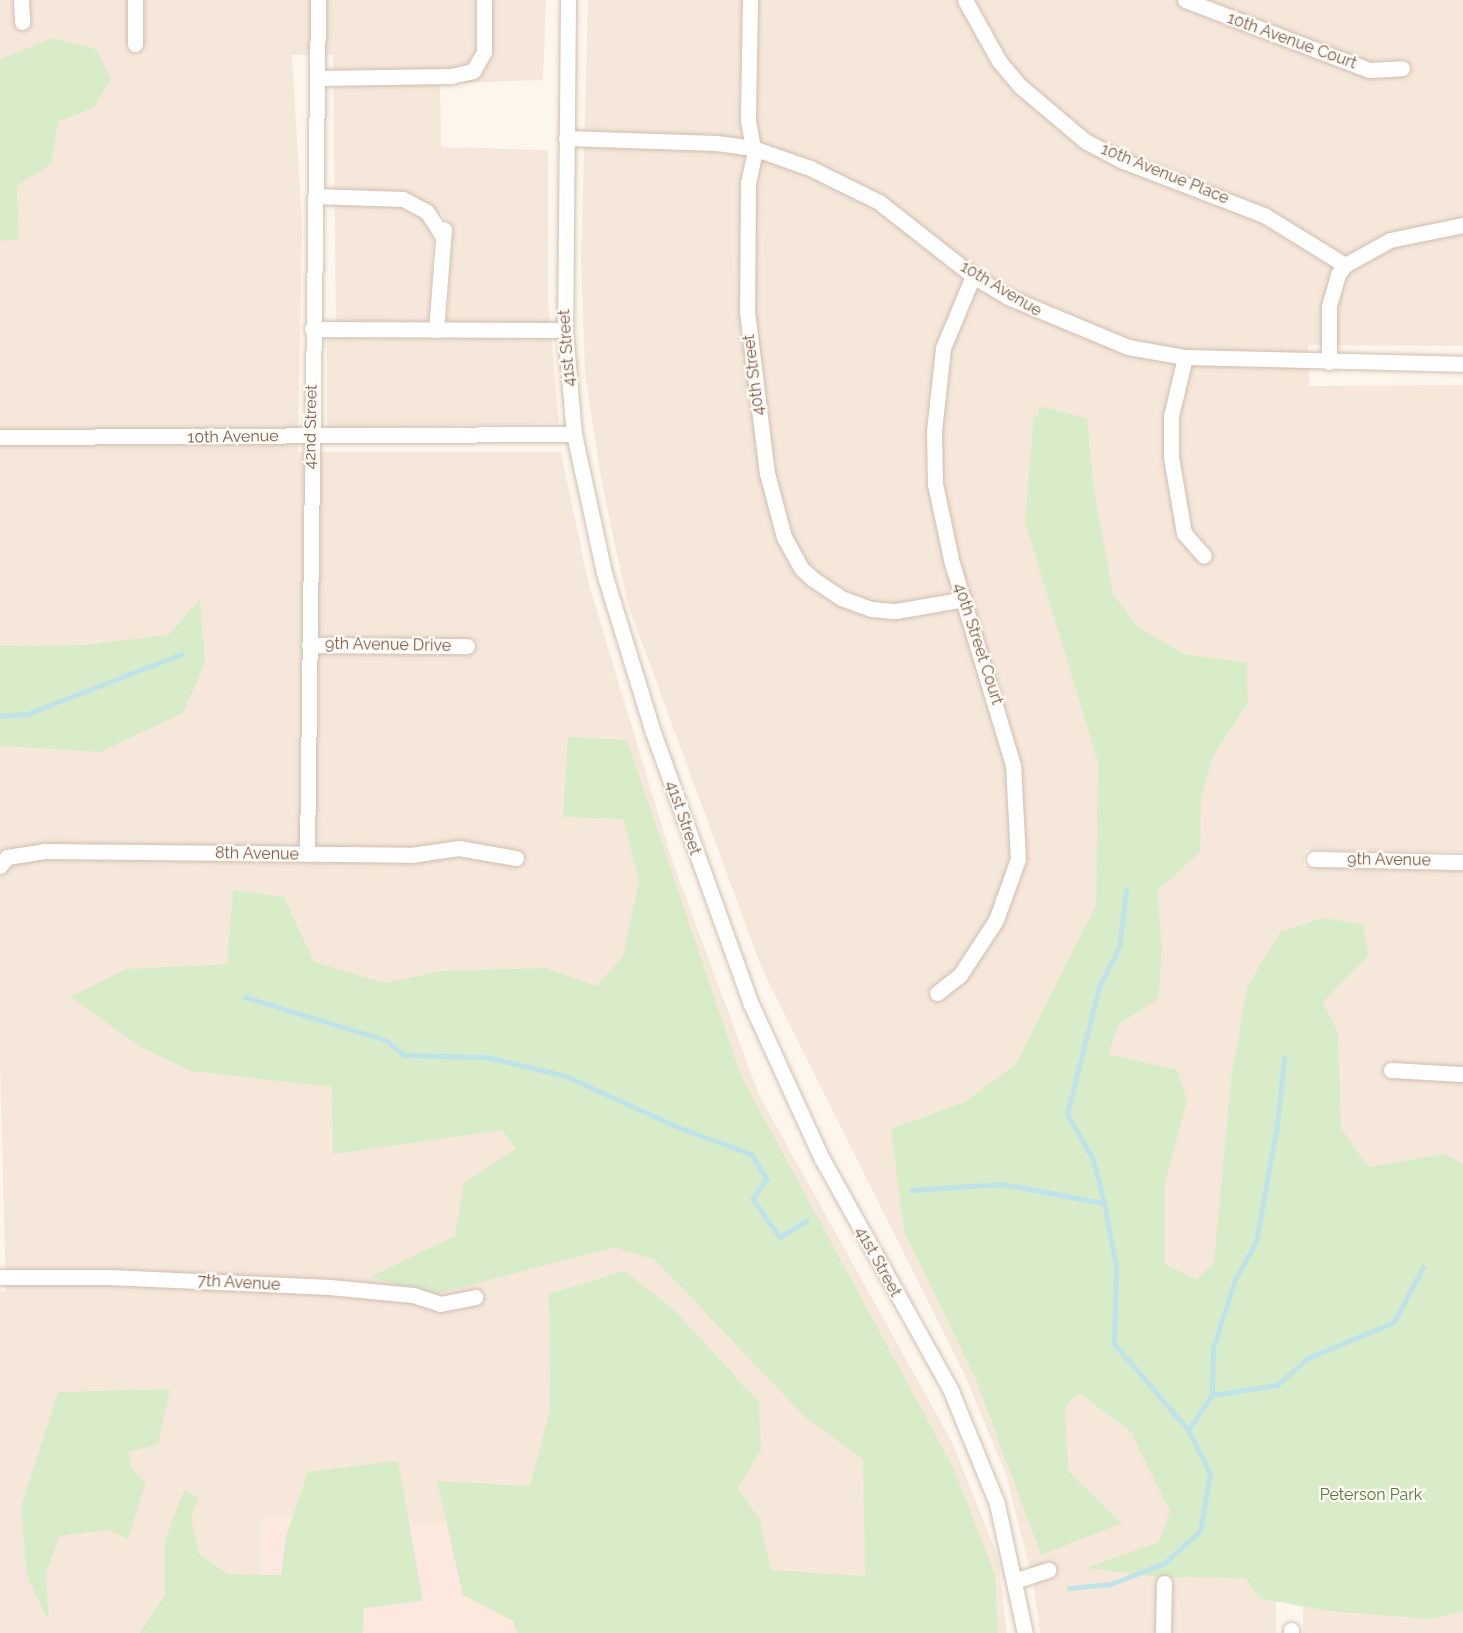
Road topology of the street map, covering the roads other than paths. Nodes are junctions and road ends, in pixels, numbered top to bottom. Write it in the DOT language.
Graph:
graph roads {
  1 [pos="21,0"];
  2 [pos="135,0"];
  3 [pos="318,0"];
  4 [pos="484,0"];
  5 [pos="568,0"];
  6 [pos="750,0"];
  7 [pos="965,0"];
  8 [pos="1185,0"];
  9 [pos="22,22"];
  10 [pos="135,44"];
  11 [pos="1402,68"];
  12 [pos="317,78"];
  13 [pos="566,138"];
  14 [pos="753,148"];
  15 [pos="315,196"];
  16 [pos="1463,225"];
  17 [pos="1345,265"];
  18 [pos="973,276"];
  19 [pos="312,329"];
  20 [pos="436,330"];
  21 [pos="565,330"];
  22 [pos="1185,357"];
  23 [pos="1329,362"];
  24 [pos="1463,364"];
  25 [pos="574,434"];
  26 [pos="0,437"];
  27 [pos="311,437"];
  28 [pos="1204,556"];
  29 [pos="964,599"];
  30 [pos="309,645"];
  31 [pos="466,646"];
  32 [pos="307,854"];
  33 [pos="516,858"];
  34 [pos="1314,859"];
  35 [pos="1463,861"];
  36 [pos="1,865"];
  37 [pos="937,993"];
  38 [pos="1391,1070"];
  39 [pos="1463,1074"];
  40 [pos="0,1277"];
  41 [pos="475,1297"];
  42 [pos="1048,1570"];
  43 [pos="1017,1580"];
  44 [pos="1164,1582"];
  45 [pos="1025,1633"];
  46 [pos="1163,1633"];
  1 -- 9 [label="street"];
  2 -- 10 [label="street"];
  3 -- 12 [label="street, 42nd Street"];
  4 -- 12 [label="street"];
  5 -- 13 [label="street, 41st Street"];
  6 -- 14 [label="street, 40th Street"];
  7 -- 17 [label="street, 10th Avenue Place"];
  8 -- 11 [label="street, 10th Avenue Court"];
  12 -- 15 [label="street, 42nd Street"];
  13 -- 14 [label="street, 10th Avenue"];
  13 -- 21 [label="street, 41st Street"];
  14 -- 18 [label="street, 10th Avenue"];
  14 -- 29 [label="street, 40th Street"];
  15 -- 19 [label="street, 42nd Street"];
  15 -- 20 [label="street"];
  16 -- 17 [label="street"];
  17 -- 23 [label="street"];
  18 -- 22 [label="street, 10th Avenue"];
  18 -- 29 [label="street, 40th Street Court"];
  19 -- 20 [label="street"];
  19 -- 27 [label="street, 42nd Street"];
  20 -- 21 [label="street"];
  21 -- 25 [label="street, 41st Street"];
  22 -- 23 [label="street, 10th Avenue"];
  22 -- 28 [label="street"];
  23 -- 24 [label="street, 10th Avenue"];
  25 -- 27 [label="street, 10th Avenue"];
  25 -- 43 [label="street, 41st Street"];
  26 -- 27 [label="street, 10th Avenue"];
  27 -- 30 [label="street, 42nd Street"];
  29 -- 37 [label="street, 40th Street Court"];
  30 -- 31 [label="street, 9th Avenue Drive"];
  30 -- 32 [label="street, 42nd Street"];
  32 -- 33 [label="street, 8th Avenue"];
  32 -- 36 [label="street, 8th Avenue"];
  34 -- 35 [label="street, 9th Avenue"];
  38 -- 39 [label="street"];
  40 -- 41 [label="street, 7th Avenue"];
  42 -- 43 [label="street"];
  43 -- 45 [label="street, 41st Street"];
  44 -- 46 [label="street"];
}
